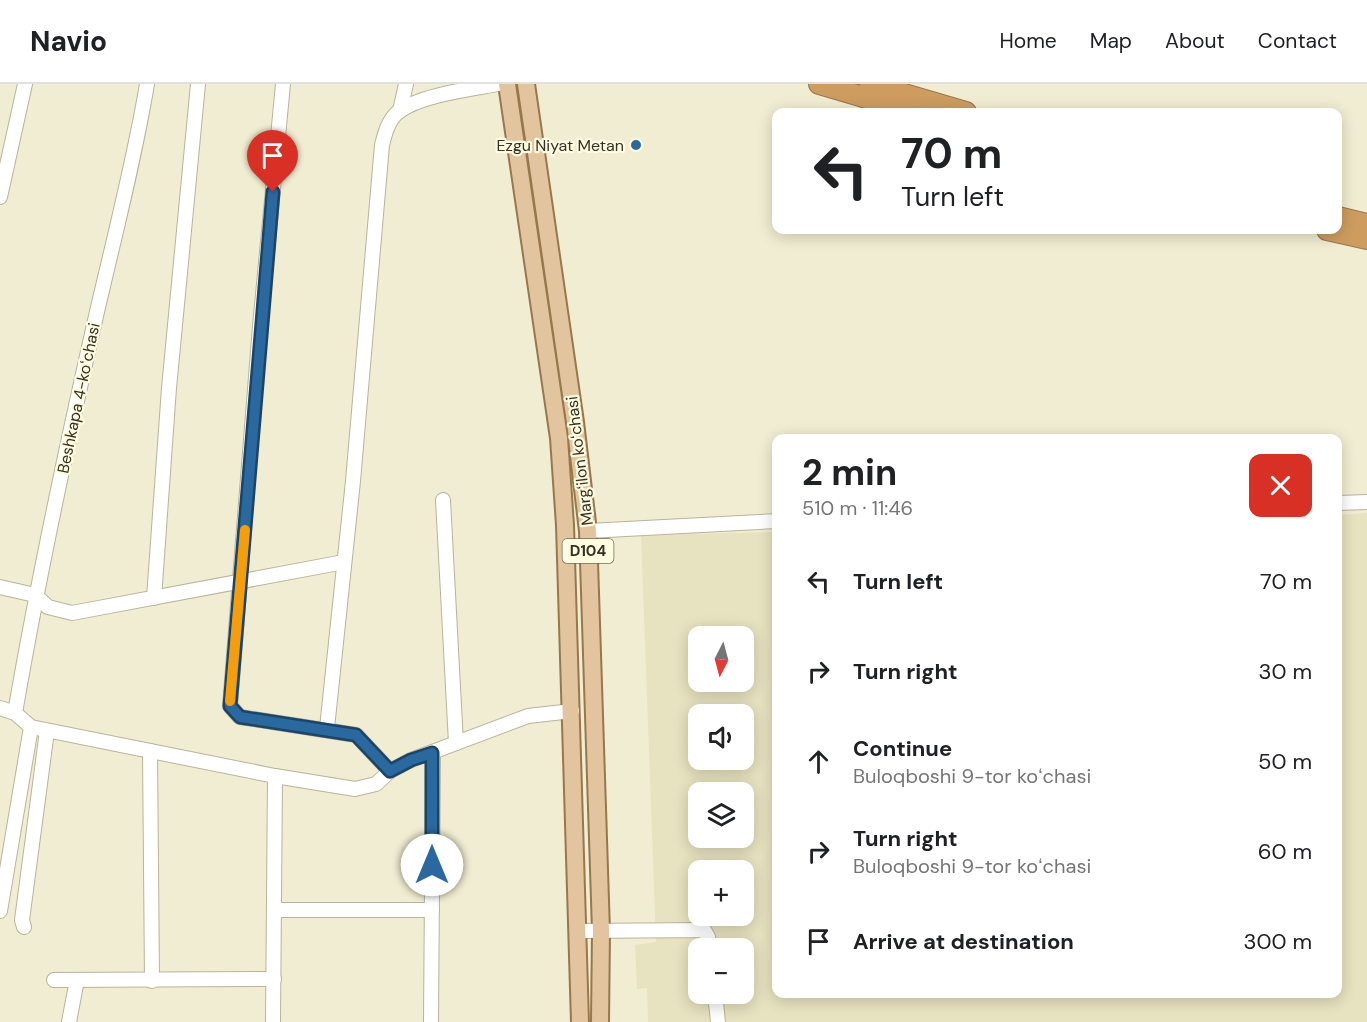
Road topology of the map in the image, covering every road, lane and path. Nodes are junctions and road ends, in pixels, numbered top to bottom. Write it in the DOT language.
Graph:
graph roads {
  1 [pos="25,84"];
  2 [pos="147,84"];
  3 [pos="198,84"];
  4 [pos="283,84"];
  5 [pos="406,84"];
  6 [pos="498,84"];
  7 [pos="507,84"];
  8 [pos="526,84"];
  9 [pos="819,84"];
  10 [pos="870,84"];
  11 [pos="900,108"];
  12 [pos="952,108"];
  13 [pos="400,111"];
  14 [pos="0,197"];
  15 [pos="1342,218"];
  16 [pos="1367,224"];
  17 [pos="1342,233"];
  18 [pos="1367,239"];
  19 [pos="443,500"];
  20 [pos="1367,502"];
  21 [pos="1342,503"];
  22 [pos="772,520"];
  23 [pos="588,531"];
  24 [pos="344,562"];
  25 [pos="241,581"];
  26 [pos="0,587"];
  27 [pos="35,596"];
  28 [pos="154,598"];
  29 [pos="0,708"];
  30 [pos="572,711"];
  31 [pos="15,713"];
  32 [pos="31,727"];
  33 [pos="327,728"];
  34 [pos="47,731"];
  35 [pos="456,743"];
  36 [pos="150,751"];
  37 [pos="432,753"];
  38 [pos="390,771"];
  39 [pos="275,776"];
  40 [pos="274,910"];
  41 [pos="432,910"];
  42 [pos="0,911"];
  43 [pos="24,927"];
  44 [pos="577,931"];
  45 [pos="601,931"];
  46 [pos="708,938"];
  47 [pos="274,979"];
  48 [pos="54,980"];
  49 [pos="77,980"];
  50 [pos="152,981"];
  51 [pos="716,1004"];
  52 [pos="69,1022"];
  53 [pos="273,1022"];
  54 [pos="431,1022"];
  55 [pos="580,1022"];
  56 [pos="600,1022"];
  57 [pos="718,1022"];
  1 -- 14 [label="street"];
  2 -- 27 [label="street, Beshkapa 4-koʻchasi"];
  3 -- 28 [label="street"];
  4 -- 25 [label="street"];
  5 -- 13 [label="street"];
  6 -- 13 [label="street"];
  7 -- 30 [label="main road, Margʻilon koʻchasi / D104"];
  8 -- 23 [label="main road, Margʻilon koʻchasi / D104"];
  9 -- 11 [label="highway"];
  10 -- 12 [label="highway"];
  13 -- 24 [label="street"];
  15 -- 16 [label="highway"];
  17 -- 18 [label="highway"];
  19 -- 35 [label="street"];
  20 -- 21 [label="street"];
  22 -- 23 [label="street"];
  23 -- 45 [label="main road, Margʻilon koʻchasi / D104"];
  24 -- 25 [label="street"];
  24 -- 33 [label="street"];
  25 -- 28 [label="street"];
  25 -- 33 [label="street"];
  26 -- 27 [label="street"];
  27 -- 28 [label="street"];
  27 -- 31 [label="street, Beshkapa 4-koʻchasi"];
  29 -- 31 [label="street"];
  30 -- 35 [label="street"];
  30 -- 44 [label="main road, Margʻilon koʻchasi / D104"];
  31 -- 32 [label="street"];
  32 -- 34 [label="street"];
  32 -- 42 [label="street"];
  33 -- 38 [label="street"];
  34 -- 36 [label="street"];
  34 -- 43 [label="street"];
  35 -- 37 [label="street"];
  36 -- 39 [label="street"];
  36 -- 50 [label="street"];
  37 -- 38 [label="street"];
  37 -- 41 [label="street"];
  38 -- 39 [label="street"];
  39 -- 40 [label="street"];
  40 -- 41 [label="street"];
  40 -- 47 [label="street"];
  41 -- 54 [label="street"];
  44 -- 45 [label="street"];
  44 -- 55 [label="main road, Margʻilon koʻchasi / D104"];
  45 -- 46 [label="street"];
  45 -- 56 [label="main road, Margʻilon koʻchasi / D104"];
  47 -- 50 [label="street"];
  47 -- 53 [label="street"];
  48 -- 49 [label="street"];
  49 -- 50 [label="street"];
  49 -- 52 [label="street"];
  51 -- 57 [label="street"];
}
